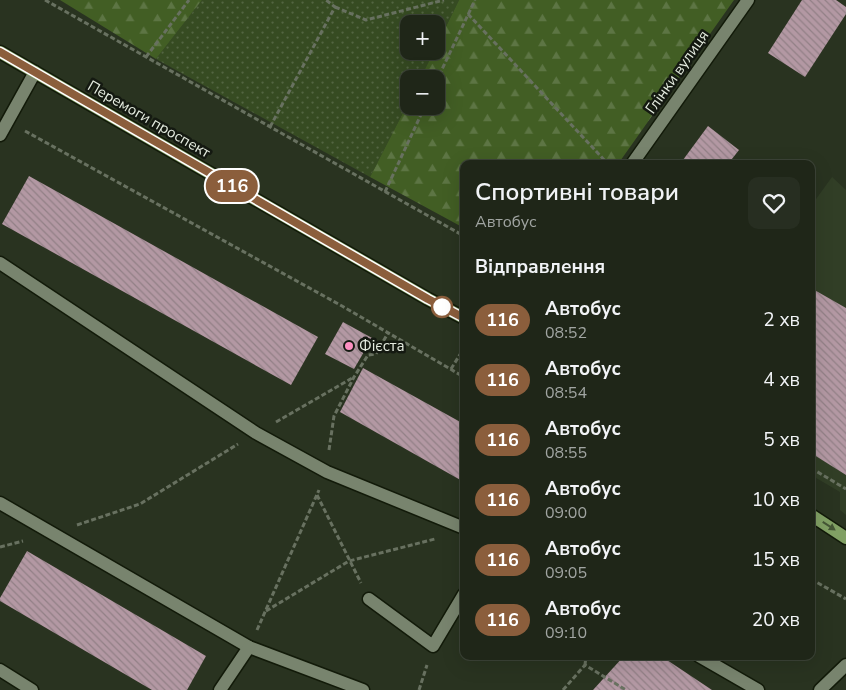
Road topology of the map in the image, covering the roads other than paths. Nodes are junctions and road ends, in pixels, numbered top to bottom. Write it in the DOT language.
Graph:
graph roads {
  1 [pos="748,0"];
  2 [pos="0,52"];
  3 [pos="35,72"];
  4 [pos="0,135"];
  5 [pos="635,160"];
  6 [pos="0,263"];
  7 [pos="460,316"];
  8 [pos="0,503"];
  9 [pos="815,518"];
  10 [pos="460,526"];
  11 [pos="846,538"];
  12 [pos="369,599"];
  13 [pos="460,601"];
  14 [pos="249,647"];
  15 [pos="706,660"];
  16 [pos="846,664"];
  17 [pos="0,670"];
  18 [pos="32,690"];
  19 [pos="220,690"];
  20 [pos="364,690"];
  21 [pos="758,690"];
  22 [pos="820,690"];
  1 -- 5 [label="street, Глінки вулиця"];
  2 -- 3 [label="main road, Перемоги проспект"];
  3 -- 4 [label="street"];
  3 -- 7 [label="main road, Перемоги проспект"];
  6 -- 10 [label="street"];
  8 -- 14 [label="street"];
  9 -- 11 [label="main road, one-way"];
  12 -- 13 [label="street"];
  14 -- 19 [label="street"];
  14 -- 20 [label="street"];
  15 -- 21 [label="street"];
  16 -- 22 [label="street"];
  17 -- 18 [label="street"];
}
